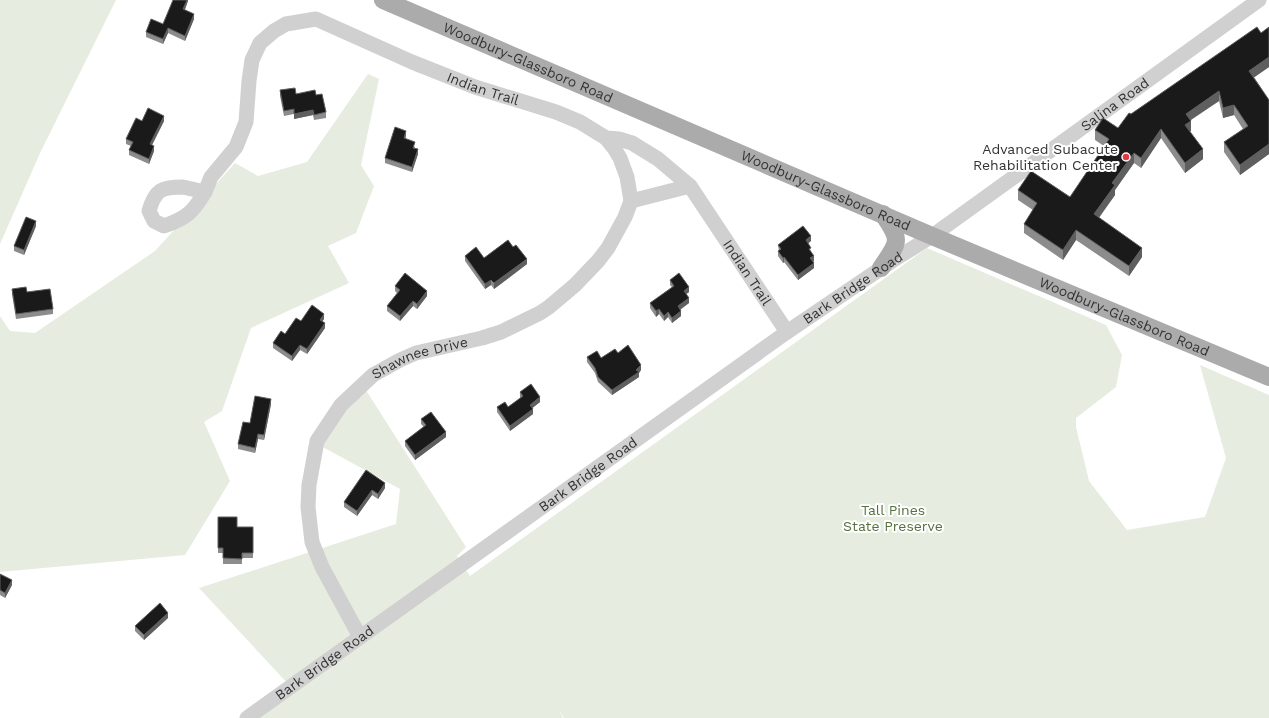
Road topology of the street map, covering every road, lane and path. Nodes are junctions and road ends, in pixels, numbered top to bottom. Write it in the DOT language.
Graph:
graph roads {
  1 [pos="383,0"];
  2 [pos="1259,0"];
  3 [pos="606,138"];
  4 [pos="690,186"];
  5 [pos="205,192"];
  6 [pos="631,201"];
  7 [pos="883,214"];
  8 [pos="932,236"];
  9 [pos="881,268"];
  10 [pos="787,332"];
  11 [pos="1269,377"];
  12 [pos="360,637"];
  13 [pos="247,718"];
  1 -- 7 [label="main road, Woodbury-Glassboro Road"];
  2 -- 8 [label="street, Salina Road"];
  3 -- 4 [label="street, Indian Trail"];
  3 -- 5 [label="street, Indian Trail"];
  3 -- 6 [label="street"];
  4 -- 6 [label="street"];
  4 -- 10 [label="street, Indian Trail"];
  6 -- 12 [label="street, Shawnee Drive"];
  7 -- 8 [label="main road, Woodbury-Glassboro Road"];
  7 -- 9 [label="main road"];
  8 -- 9 [label="street, Bark Bridge Road"];
  8 -- 11 [label="main road, Woodbury-Glassboro Road"];
  9 -- 10 [label="street, Bark Bridge Road"];
  10 -- 12 [label="street, Bark Bridge Road"];
  12 -- 13 [label="street, Bark Bridge Road"];
}
